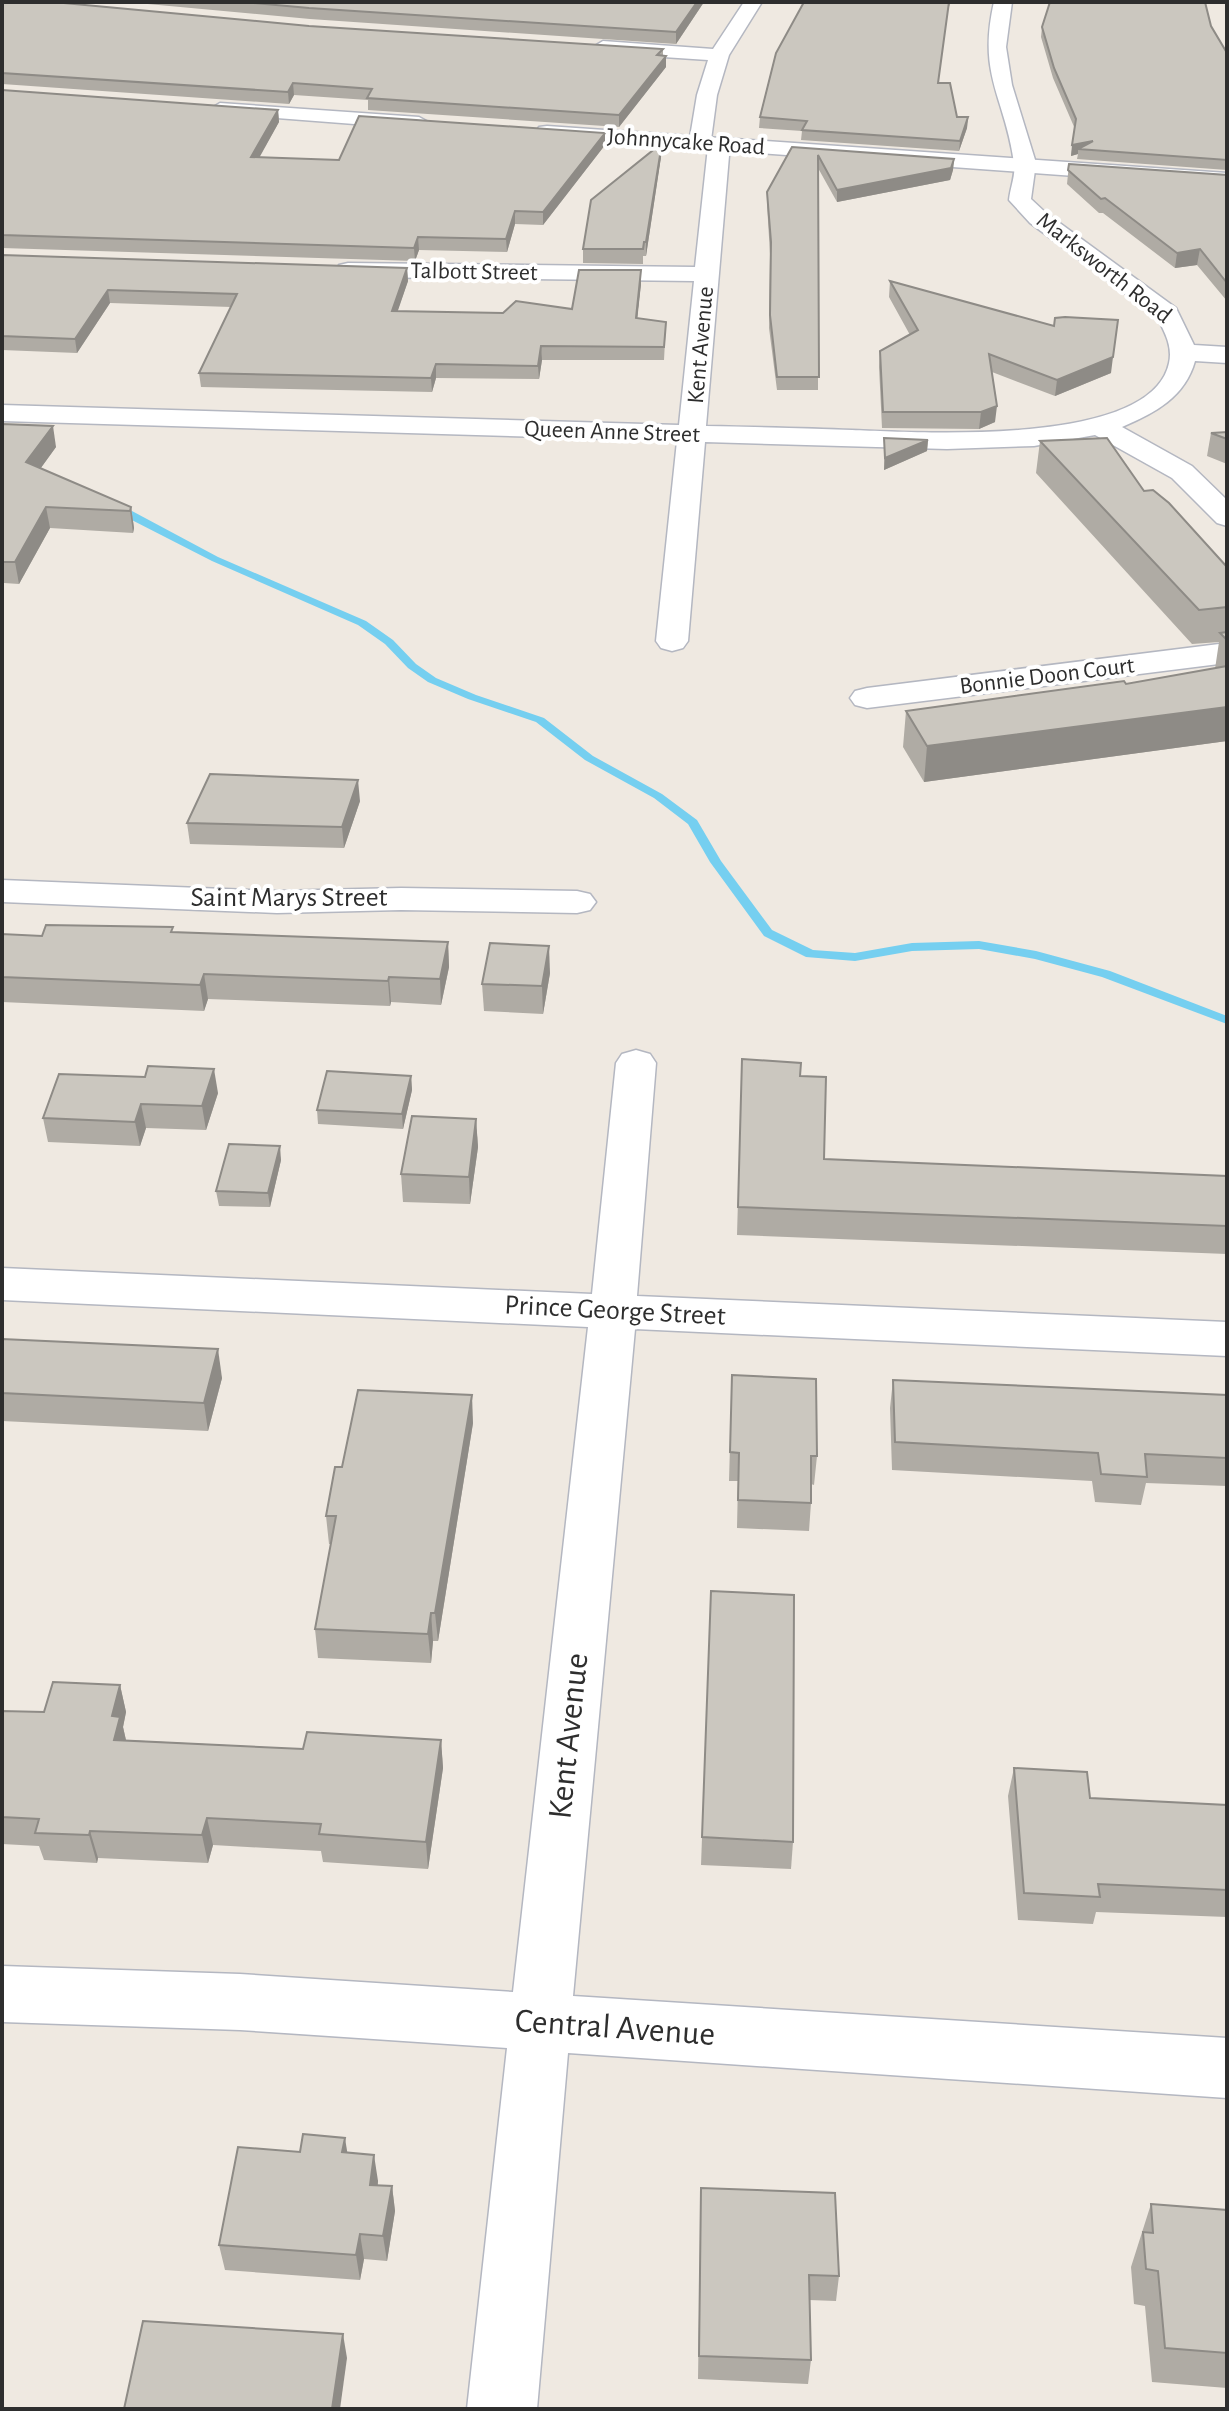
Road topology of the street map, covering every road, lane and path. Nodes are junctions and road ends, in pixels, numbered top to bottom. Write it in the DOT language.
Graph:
graph roads {
  1 [pos="753,2"];
  2 [pos="1003,2"];
  3 [pos="577,46"];
  4 [pos="719,55"];
  5 [pos="192,107"];
  6 [pos="446,125"];
  7 [pos="525,130"];
  8 [pos="709,144"];
  9 [pos="1026,166"];
  10 [pos="1227,180"];
  11 [pos="328,269"];
  12 [pos="707,274"];
  13 [pos="1185,352"];
  14 [pos="1227,355"];
  15 [pos="2,413"];
  16 [pos="1099,426"];
  17 [pos="692,435"];
  18 [pos="1227,517"];
  19 [pos="672,641"];
  20 [pos="1227,653"];
  21 [pos="867,698"];
  22 [pos="2,891"];
  23 [pos="577,902"];
  24 [pos="636,1063"];
  25 [pos="2,1284"];
  26 [pos="614,1311"];
  27 [pos="1227,1339"];
  28 [pos="2,1994"];
  29 [pos="538,2023"];
  30 [pos="1227,2068"];
  31 [pos="502,2409"];
  1 -- 4 [label="street, Kent Avenue"];
  2 -- 9 [label="street, Marksworth Road"];
  3 -- 4 [label="street"];
  4 -- 8 [label="street, Kent Avenue"];
  5 -- 6 [label="street"];
  7 -- 8 [label="street, Johnnycake Road"];
  8 -- 9 [label="street, Johnnycake Road"];
  8 -- 12 [label="street, Kent Avenue"];
  9 -- 10 [label="street, Johnnycake Road"];
  9 -- 13 [label="street, Marksworth Road"];
  11 -- 12 [label="street, Talbott Street"];
  12 -- 17 [label="street, Kent Avenue"];
  13 -- 14 [label="street"];
  13 -- 16 [label="street, Queen Anne Street"];
  15 -- 17 [label="street, Queen Anne Street"];
  16 -- 17 [label="street, Queen Anne Street"];
  16 -- 18 [label="street"];
  17 -- 19 [label="street, Kent Avenue"];
  20 -- 21 [label="street, Bonnie Doon Court"];
  22 -- 23 [label="street, Saint Marys Street"];
  24 -- 26 [label="street, Kent Avenue"];
  25 -- 26 [label="street, Prince George Street"];
  26 -- 27 [label="street, Prince George Street"];
  26 -- 29 [label="street, Kent Avenue"];
  28 -- 29 [label="street, Central Avenue"];
  29 -- 30 [label="street, Central Avenue"];
  29 -- 31 [label="street, Kent Avenue"];
}
